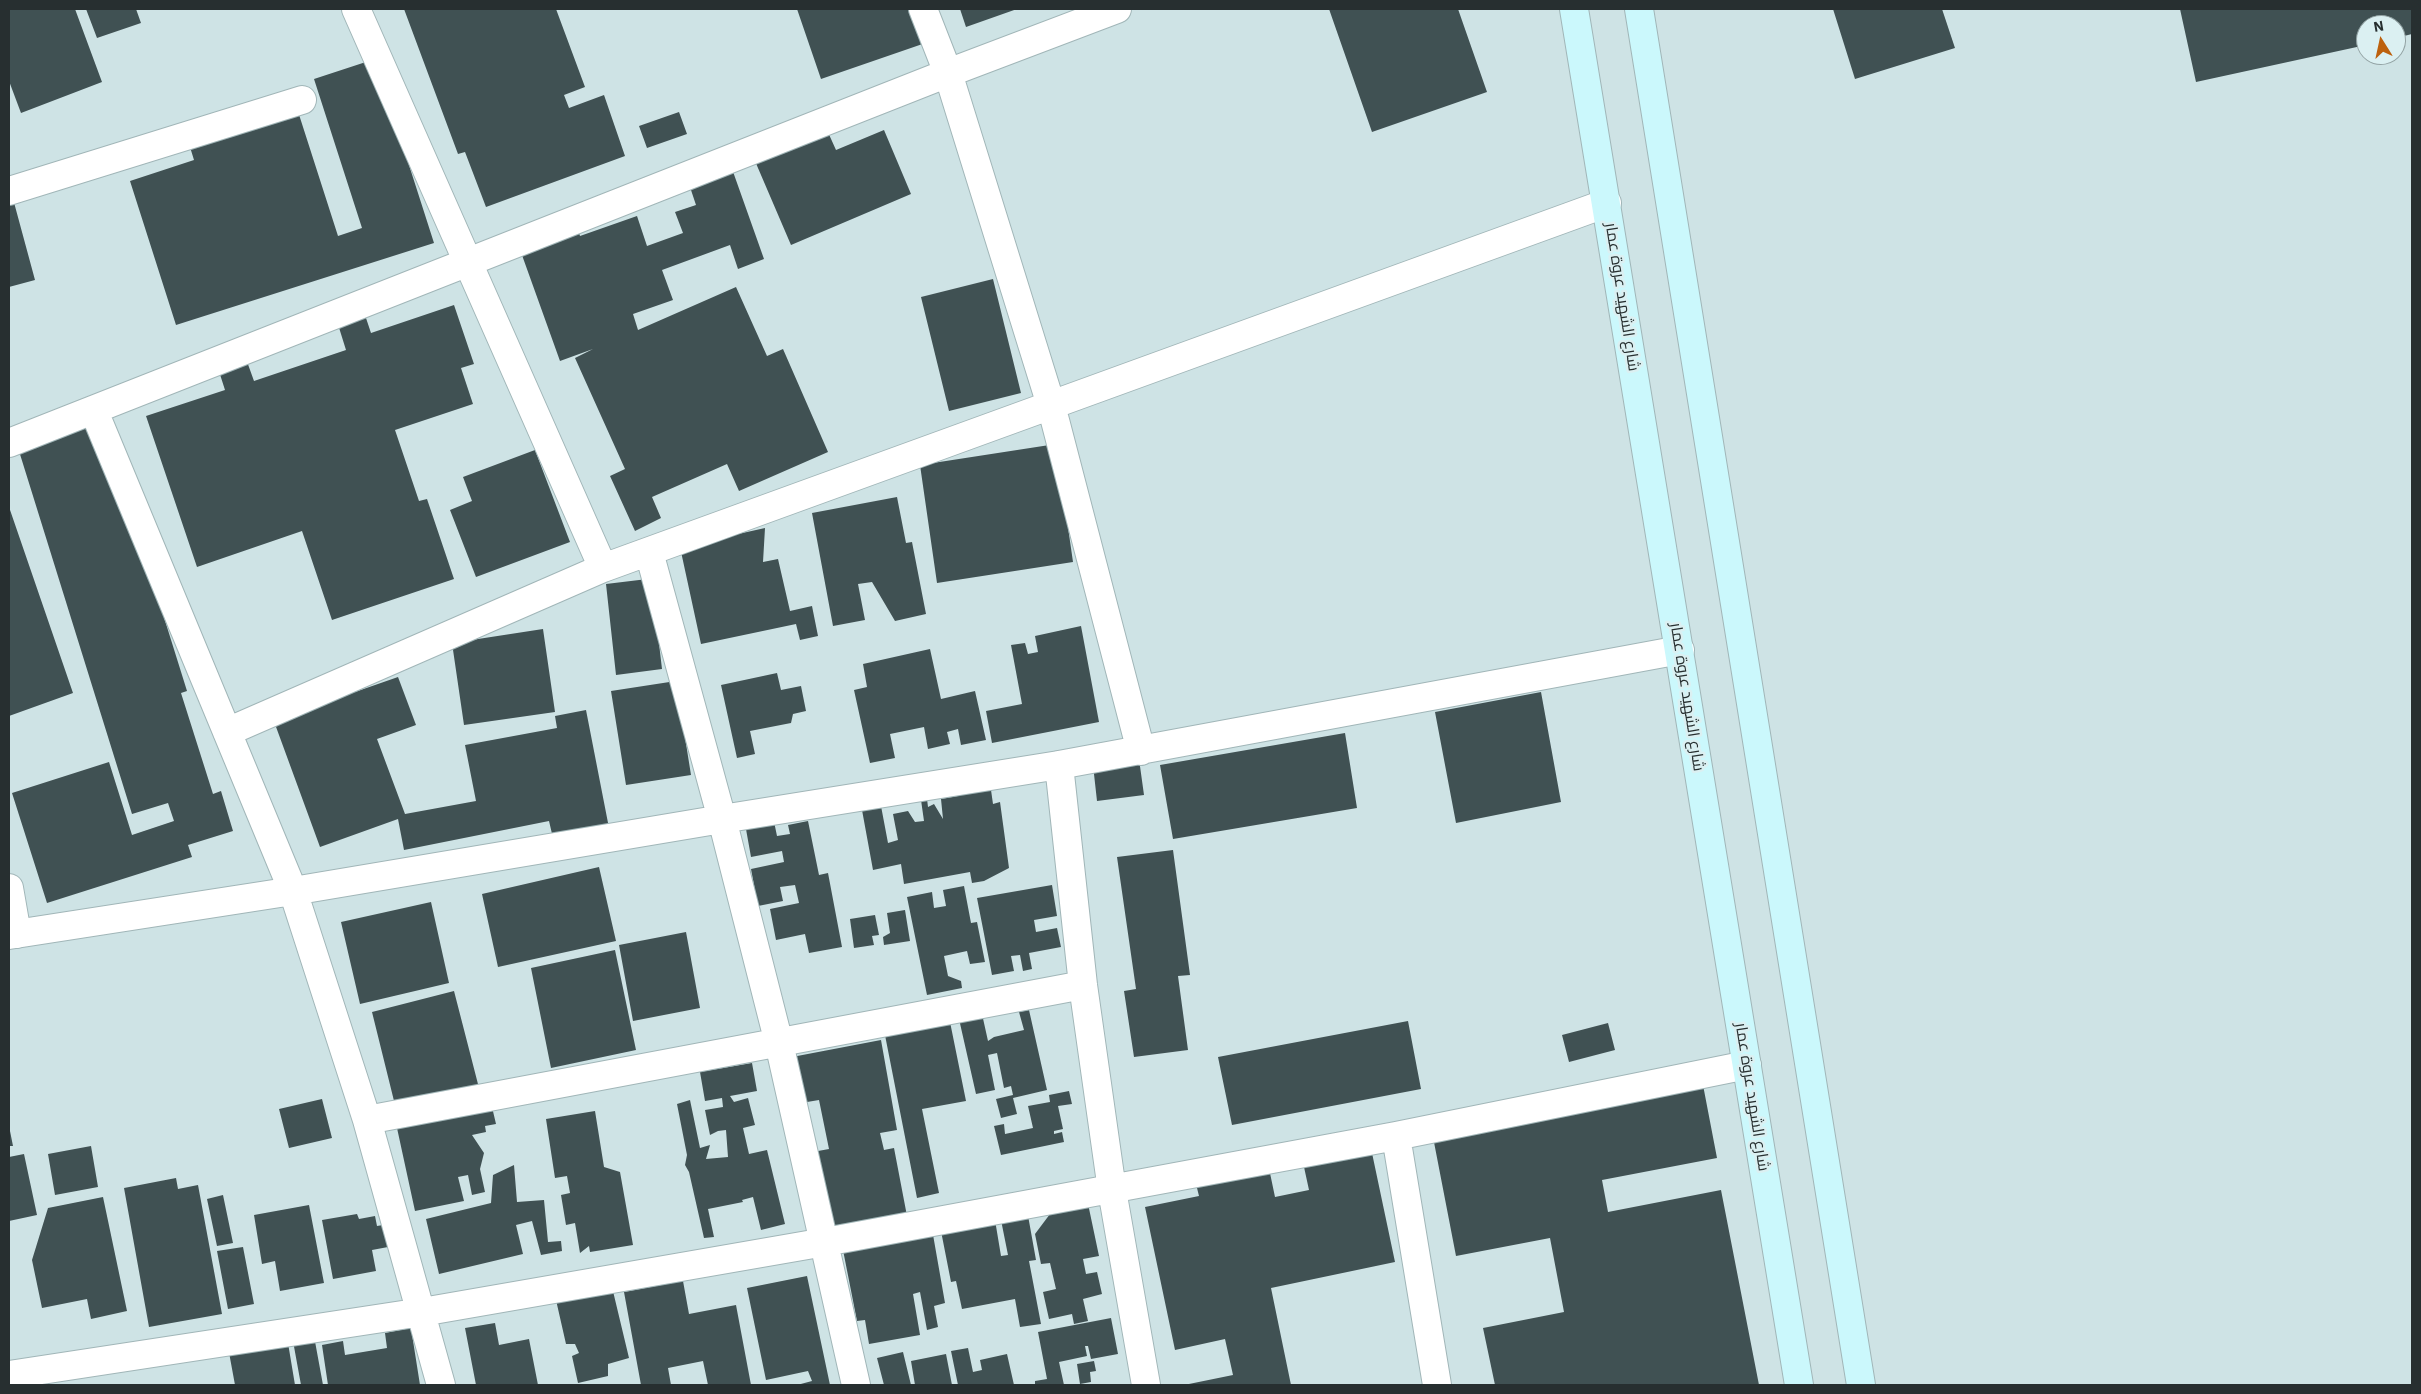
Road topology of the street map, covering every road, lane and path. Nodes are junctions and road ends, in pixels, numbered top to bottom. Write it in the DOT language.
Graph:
graph roads {
  1 [pos="356,9"];
  2 [pos="923,9"];
  3 [pos="1117,9"];
  4 [pos="1574,9"];
  5 [pos="1638,9"];
  6 [pos="948,73"];
  7 [pos="302,100"];
  8 [pos="9,191"];
  9 [pos="1606,203"];
  10 [pos="470,263"];
  11 [pos="1051,405"];
  12 [pos="94,411"];
  13 [pos="9,443"];
  14 [pos="648,552"];
  15 [pos="604,568"];
  16 [pos="1680,650"];
  17 [pos="227,732"];
  18 [pos="1141,751"];
  19 [pos="1059,765"];
  20 [pos="722,819"];
  21 [pos="9,888"];
  22 [pos="293,892"];
  23 [pos="13,934"];
  24 [pos="1083,985"];
  25 [pos="779,1042"];
  26 [pos="1747,1065"];
  27 [pos="367,1120"];
  28 [pos="1396,1136"];
  29 [pos="1112,1190"];
  30 [pos="825,1242"];
  31 [pos="422,1312"];
  32 [pos="9,1375"];
  33 [pos="441,1385"];
  34 [pos="856,1385"];
  35 [pos="1146,1385"];
  36 [pos="1437,1385"];
  37 [pos="1799,1385"];
  38 [pos="1861,1385"];
  1 -- 10 [label="street"];
  2 -- 6 [label="street"];
  3 -- 6 [label="street"];
  4 -- 9 [label="street, شارع الشهيد عروة عمار"];
  5 -- 38 [label="street"];
  6 -- 10 [label="street"];
  6 -- 11 [label="street"];
  7 -- 8 [label="street"];
  9 -- 11 [label="street"];
  9 -- 16 [label="street, شارع الشهيد عروة عمار"];
  10 -- 12 [label="street"];
  10 -- 15 [label="street"];
  11 -- 14 [label="street"];
  11 -- 18 [label="street"];
  12 -- 13 [label="street"];
  12 -- 17 [label="street"];
  14 -- 15 [label="street"];
  14 -- 20 [label="street"];
  15 -- 17 [label="street"];
  16 -- 18 [label="street"];
  16 -- 26 [label="street, شارع الشهيد عروة عمار"];
  17 -- 22 [label="street"];
  18 -- 19 [label="street"];
  19 -- 20 [label="street"];
  19 -- 24 [label="street"];
  20 -- 22 [label="street"];
  20 -- 25 [label="street"];
  21 -- 23 [label="street"];
  22 -- 23 [label="street"];
  22 -- 27 [label="street"];
  24 -- 25 [label="street"];
  24 -- 29 [label="street"];
  25 -- 27 [label="street"];
  25 -- 30 [label="street"];
  26 -- 28 [label="street"];
  26 -- 37 [label="street, شارع الشهيد عروة عمار"];
  27 -- 31 [label="street"];
  28 -- 29 [label="street"];
  28 -- 36 [label="street"];
  29 -- 30 [label="street"];
  29 -- 35 [label="street"];
  30 -- 31 [label="street"];
  30 -- 34 [label="street"];
  31 -- 32 [label="street"];
  31 -- 33 [label="street"];
}
